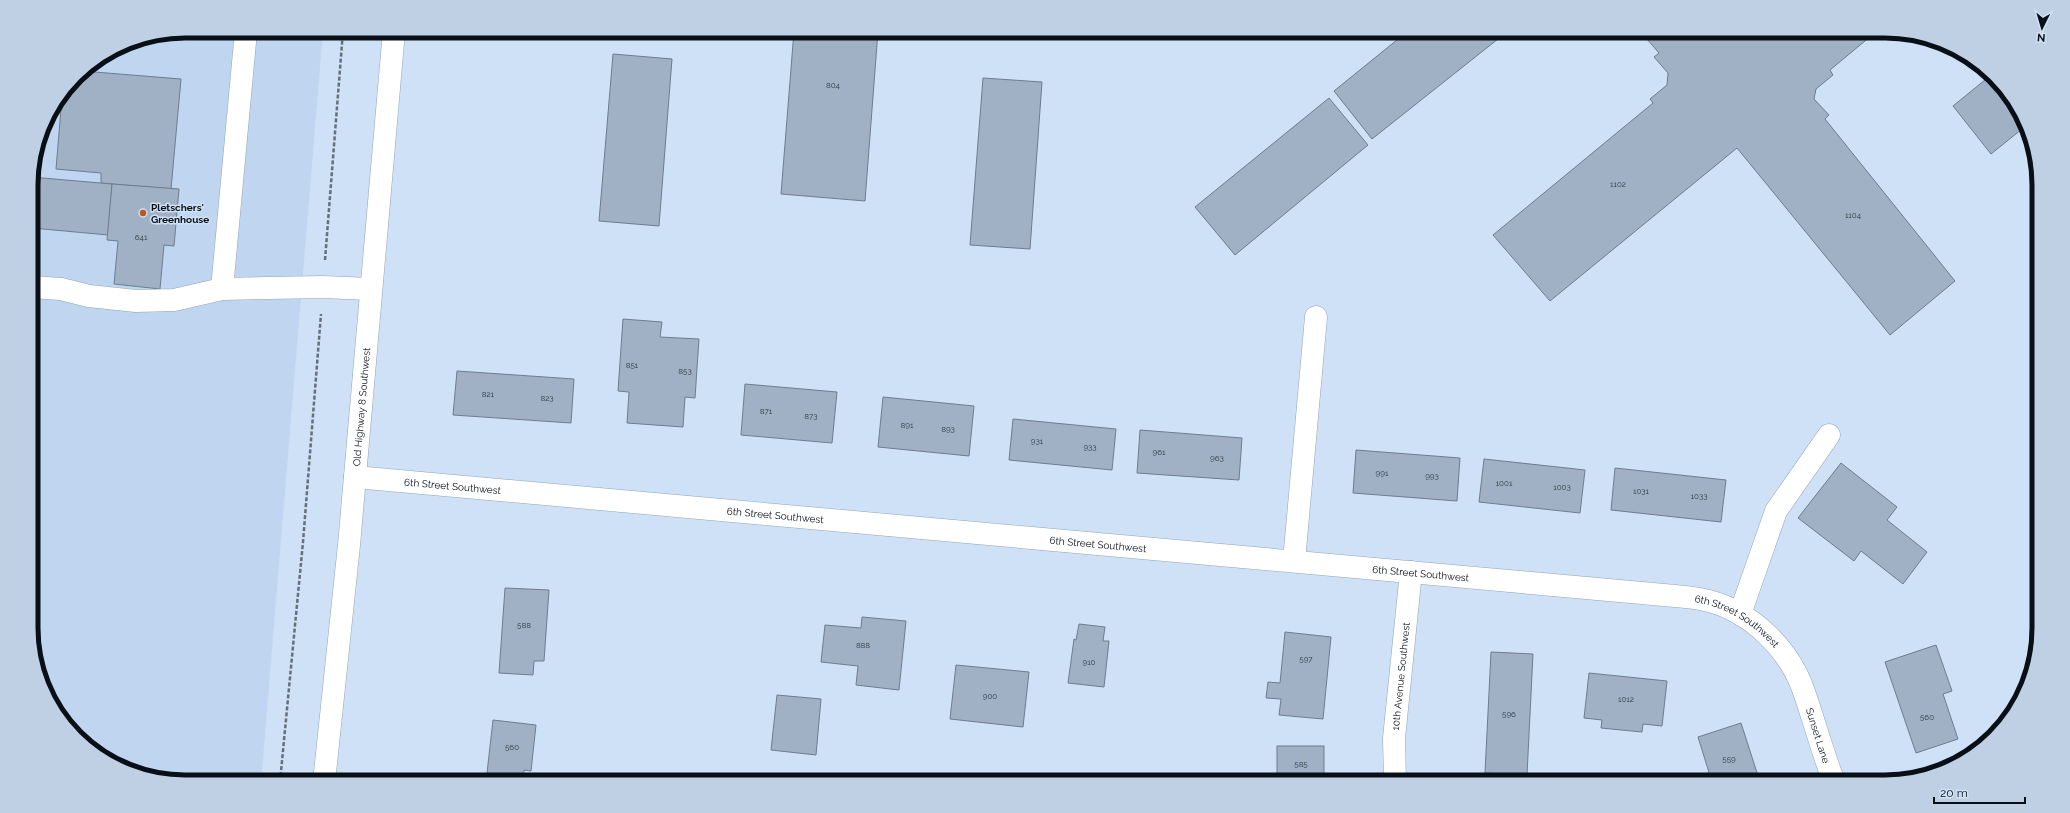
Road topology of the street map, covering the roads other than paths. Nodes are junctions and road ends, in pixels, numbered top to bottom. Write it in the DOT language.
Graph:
graph roads {
  1 [pos="245,38"];
  2 [pos="393,38"];
  3 [pos="38,287"];
  4 [pos="222,289"];
  5 [pos="370,289"];
  6 [pos="1316,317"];
  7 [pos="1829,435"];
  8 [pos="355,477"];
  9 [pos="1294,561"];
  10 [pos="1411,572"];
  11 [pos="1740,614"];
  12 [pos="1803,688"];
  13 [pos="325,775"];
  14 [pos="1396,775"];
  15 [pos="1831,775"];
  1 -- 4 [label="street"];
  2 -- 5 [label="street, Old Highway 8 Southwest"];
  3 -- 4 [label="street"];
  4 -- 5 [label="street"];
  5 -- 8 [label="street, Old Highway 8 Southwest"];
  6 -- 9 [label="street"];
  7 -- 11 [label="street"];
  8 -- 9 [label="street, 6th Street Southwest"];
  8 -- 13 [label="street, Old Highway 8 Southwest"];
  9 -- 10 [label="street, 6th Street Southwest"];
  10 -- 11 [label="street, 6th Street Southwest"];
  10 -- 14 [label="street, 10th Avenue Southwest"];
  11 -- 12 [label="street, 6th Street Southwest"];
  12 -- 15 [label="street, Sunset Lane"];
}
